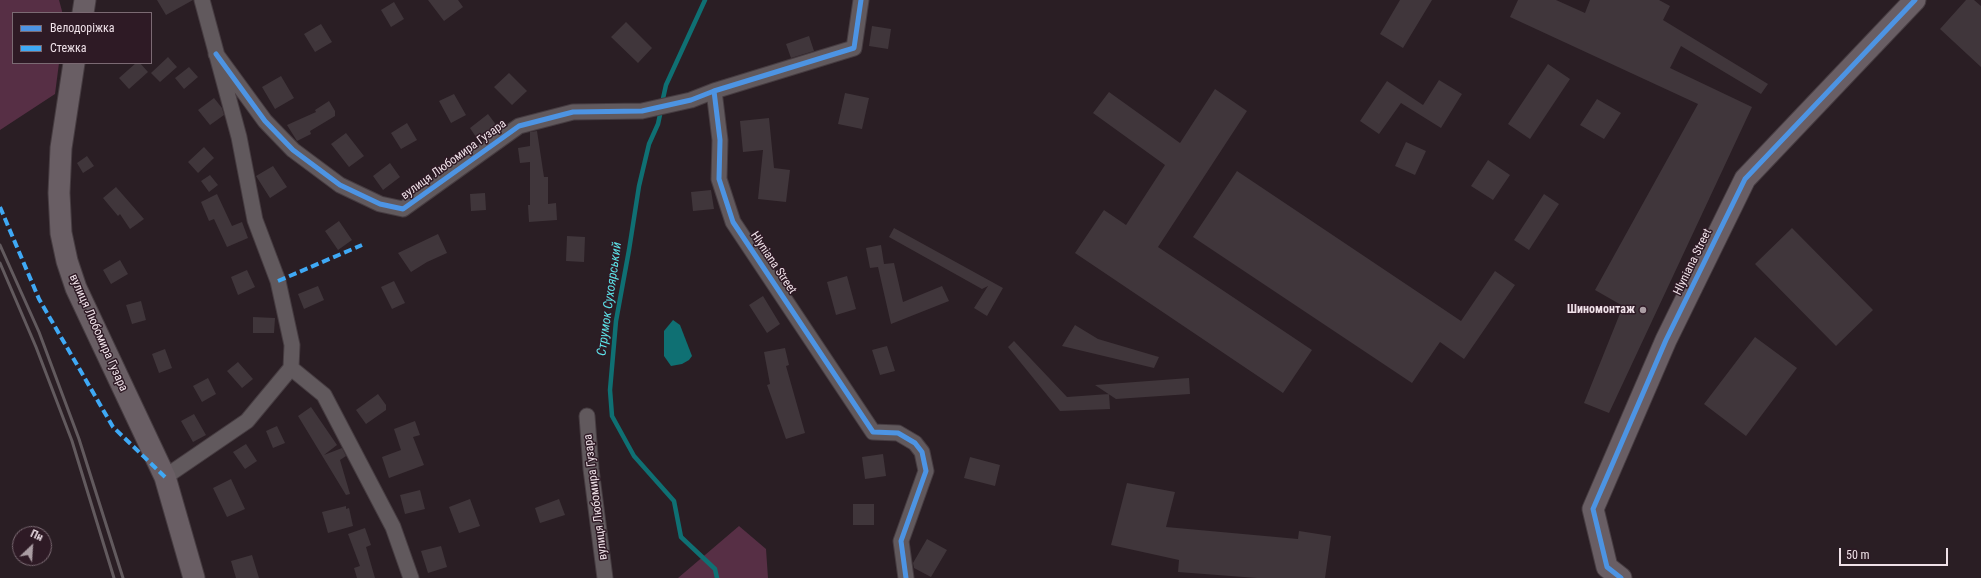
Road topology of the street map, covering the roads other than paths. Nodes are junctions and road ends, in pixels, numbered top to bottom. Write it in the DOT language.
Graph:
graph roads {
  1 [pos="77,0"];
  2 [pos="85,0"];
  3 [pos="202,0"];
  4 [pos="861,0"];
  5 [pos="1915,0"];
  6 [pos="79,12"];
  7 [pos="83,12"];
  8 [pos="216,54"];
  9 [pos="74,64"];
  10 [pos="714,92"];
  11 [pos="291,368"];
  12 [pos="587,416"];
  13 [pos="166,477"];
  14 [pos="194,578"];
  15 [pos="411,578"];
  16 [pos="605,578"];
  17 [pos="906,578"];
  18 [pos="1621,578"];
  1 -- 6 [label="street"];
  2 -- 7 [label="street"];
  3 -- 8 [label="street, вулиця Любомира Гузара"];
  4 -- 10 [label="street"];
  5 -- 18 [label="street, Hlyniana Street"];
  8 -- 10 [label="street, вулиця Любомира Гузара"];
  8 -- 11 [label="street, вулиця Любомира Гузара"];
  9 -- 13 [label="street, вулиця Любомира Гузара"];
  10 -- 17 [label="street, Hlyniana Street"];
  11 -- 13 [label="street"];
  11 -- 15 [label="street"];
  12 -- 16 [label="street, вулиця Любомира Гузара"];
  13 -- 14 [label="street, вулиця Любомира Гузара"];
}
